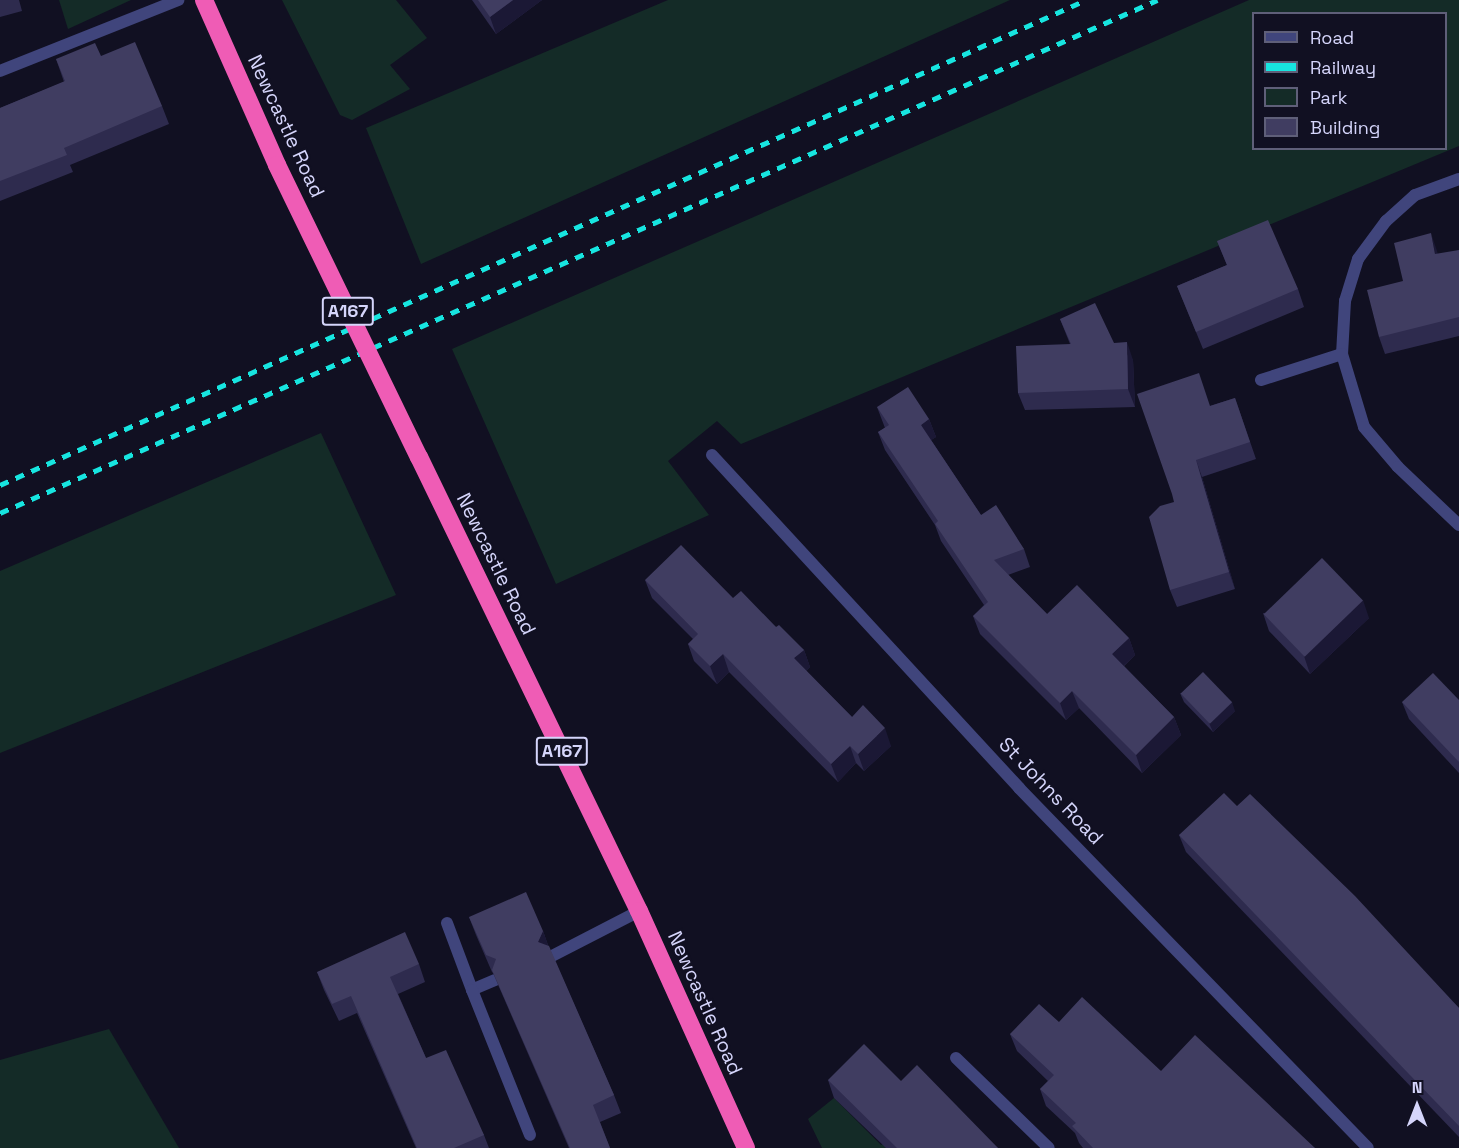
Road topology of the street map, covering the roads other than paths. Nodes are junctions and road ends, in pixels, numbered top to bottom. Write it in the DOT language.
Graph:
graph roads {
  1 [pos="178,0"];
  2 [pos="204,0"];
  3 [pos="0,71"];
  4 [pos="1459,179"];
  5 [pos="1342,354"];
  6 [pos="1261,380"];
  7 [pos="712,454"];
  8 [pos="1459,525"];
  9 [pos="639,911"];
  10 [pos="447,923"];
  11 [pos="552,956"];
  12 [pos="495,980"];
  13 [pos="472,990"];
  14 [pos="956,1058"];
  15 [pos="530,1135"];
  16 [pos="746,1148"];
  17 [pos="1049,1148"];
  18 [pos="1368,1148"];
  1 -- 3 [label="street"];
  2 -- 9 [label="highway, Newcastle Road / A167, bridge"];
  4 -- 5 [label="street"];
  5 -- 6 [label="street"];
  5 -- 8 [label="street"];
  7 -- 18 [label="street, St Johns Road"];
  9 -- 11 [label="street"];
  9 -- 16 [label="highway, Newcastle Road / A167"];
  10 -- 13 [label="street"];
  12 -- 13 [label="street"];
  13 -- 15 [label="street"];
  14 -- 17 [label="street"];
}
